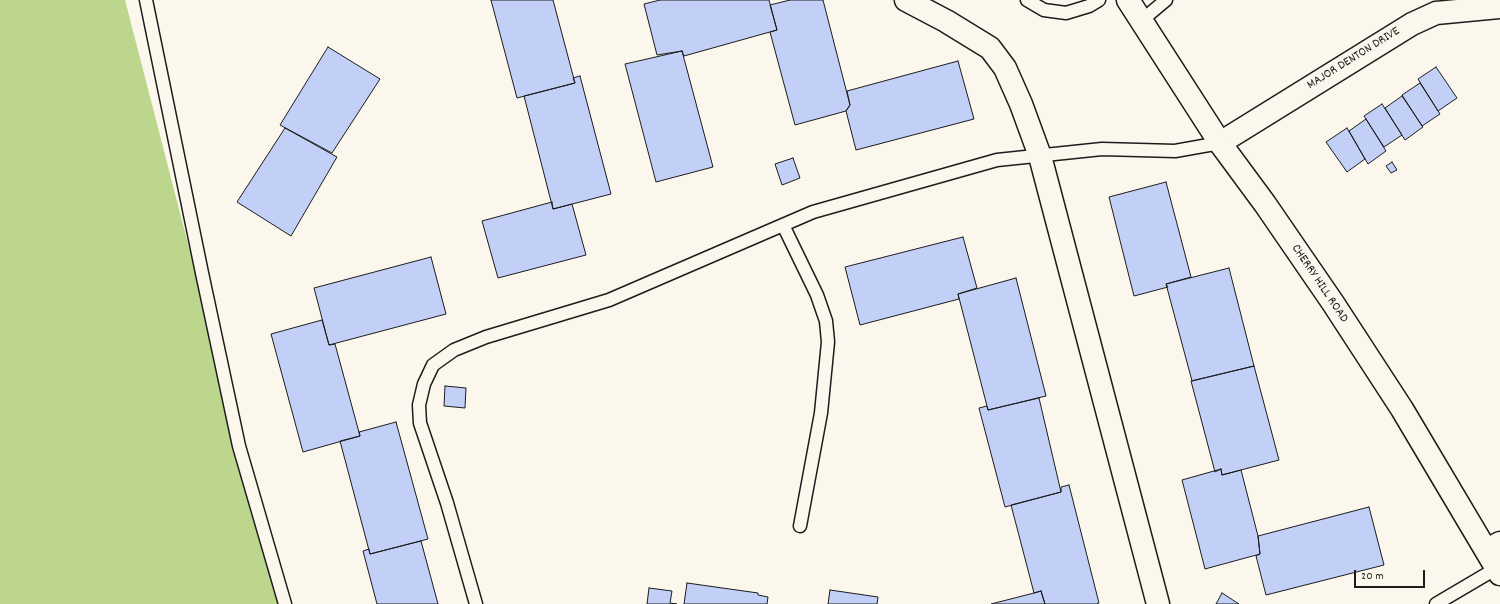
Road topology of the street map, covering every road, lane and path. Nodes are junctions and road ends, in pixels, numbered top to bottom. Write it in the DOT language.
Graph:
graph roads {
  1 [pos="146,0"];
  2 [pos="906,0"];
  3 [pos="1027,0"];
  4 [pos="1099,0"];
  5 [pos="1128,0"];
  6 [pos="1166,0"];
  7 [pos="1500,7"];
  8 [pos="1141,21"];
  9 [pos="1220,144"];
  10 [pos="1040,156"];
  11 [pos="783,225"];
  12 [pos="800,526"];
  13 [pos="1496,559"];
  14 [pos="285,604"];
  15 [pos="476,604"];
  16 [pos="1158,604"];
  17 [pos="1436,604"];
  1 -- 14 [label="lane"];
  2 -- 10 [label="street"];
  3 -- 4 [label="lane"];
  5 -- 8 [label="street, CHERRY HILL ROAD"];
  6 -- 8 [label="lane"];
  7 -- 9 [label="street, MAJOR DENTON DRIVE"];
  8 -- 9 [label="street, CHERRY HILL ROAD"];
  9 -- 10 [label="lane"];
  9 -- 13 [label="street, CHERRY HILL ROAD"];
  10 -- 11 [label="lane"];
  10 -- 16 [label="street"];
  11 -- 12 [label="lane"];
  11 -- 15 [label="lane"];
  13 -- 17 [label="lane"];
}
